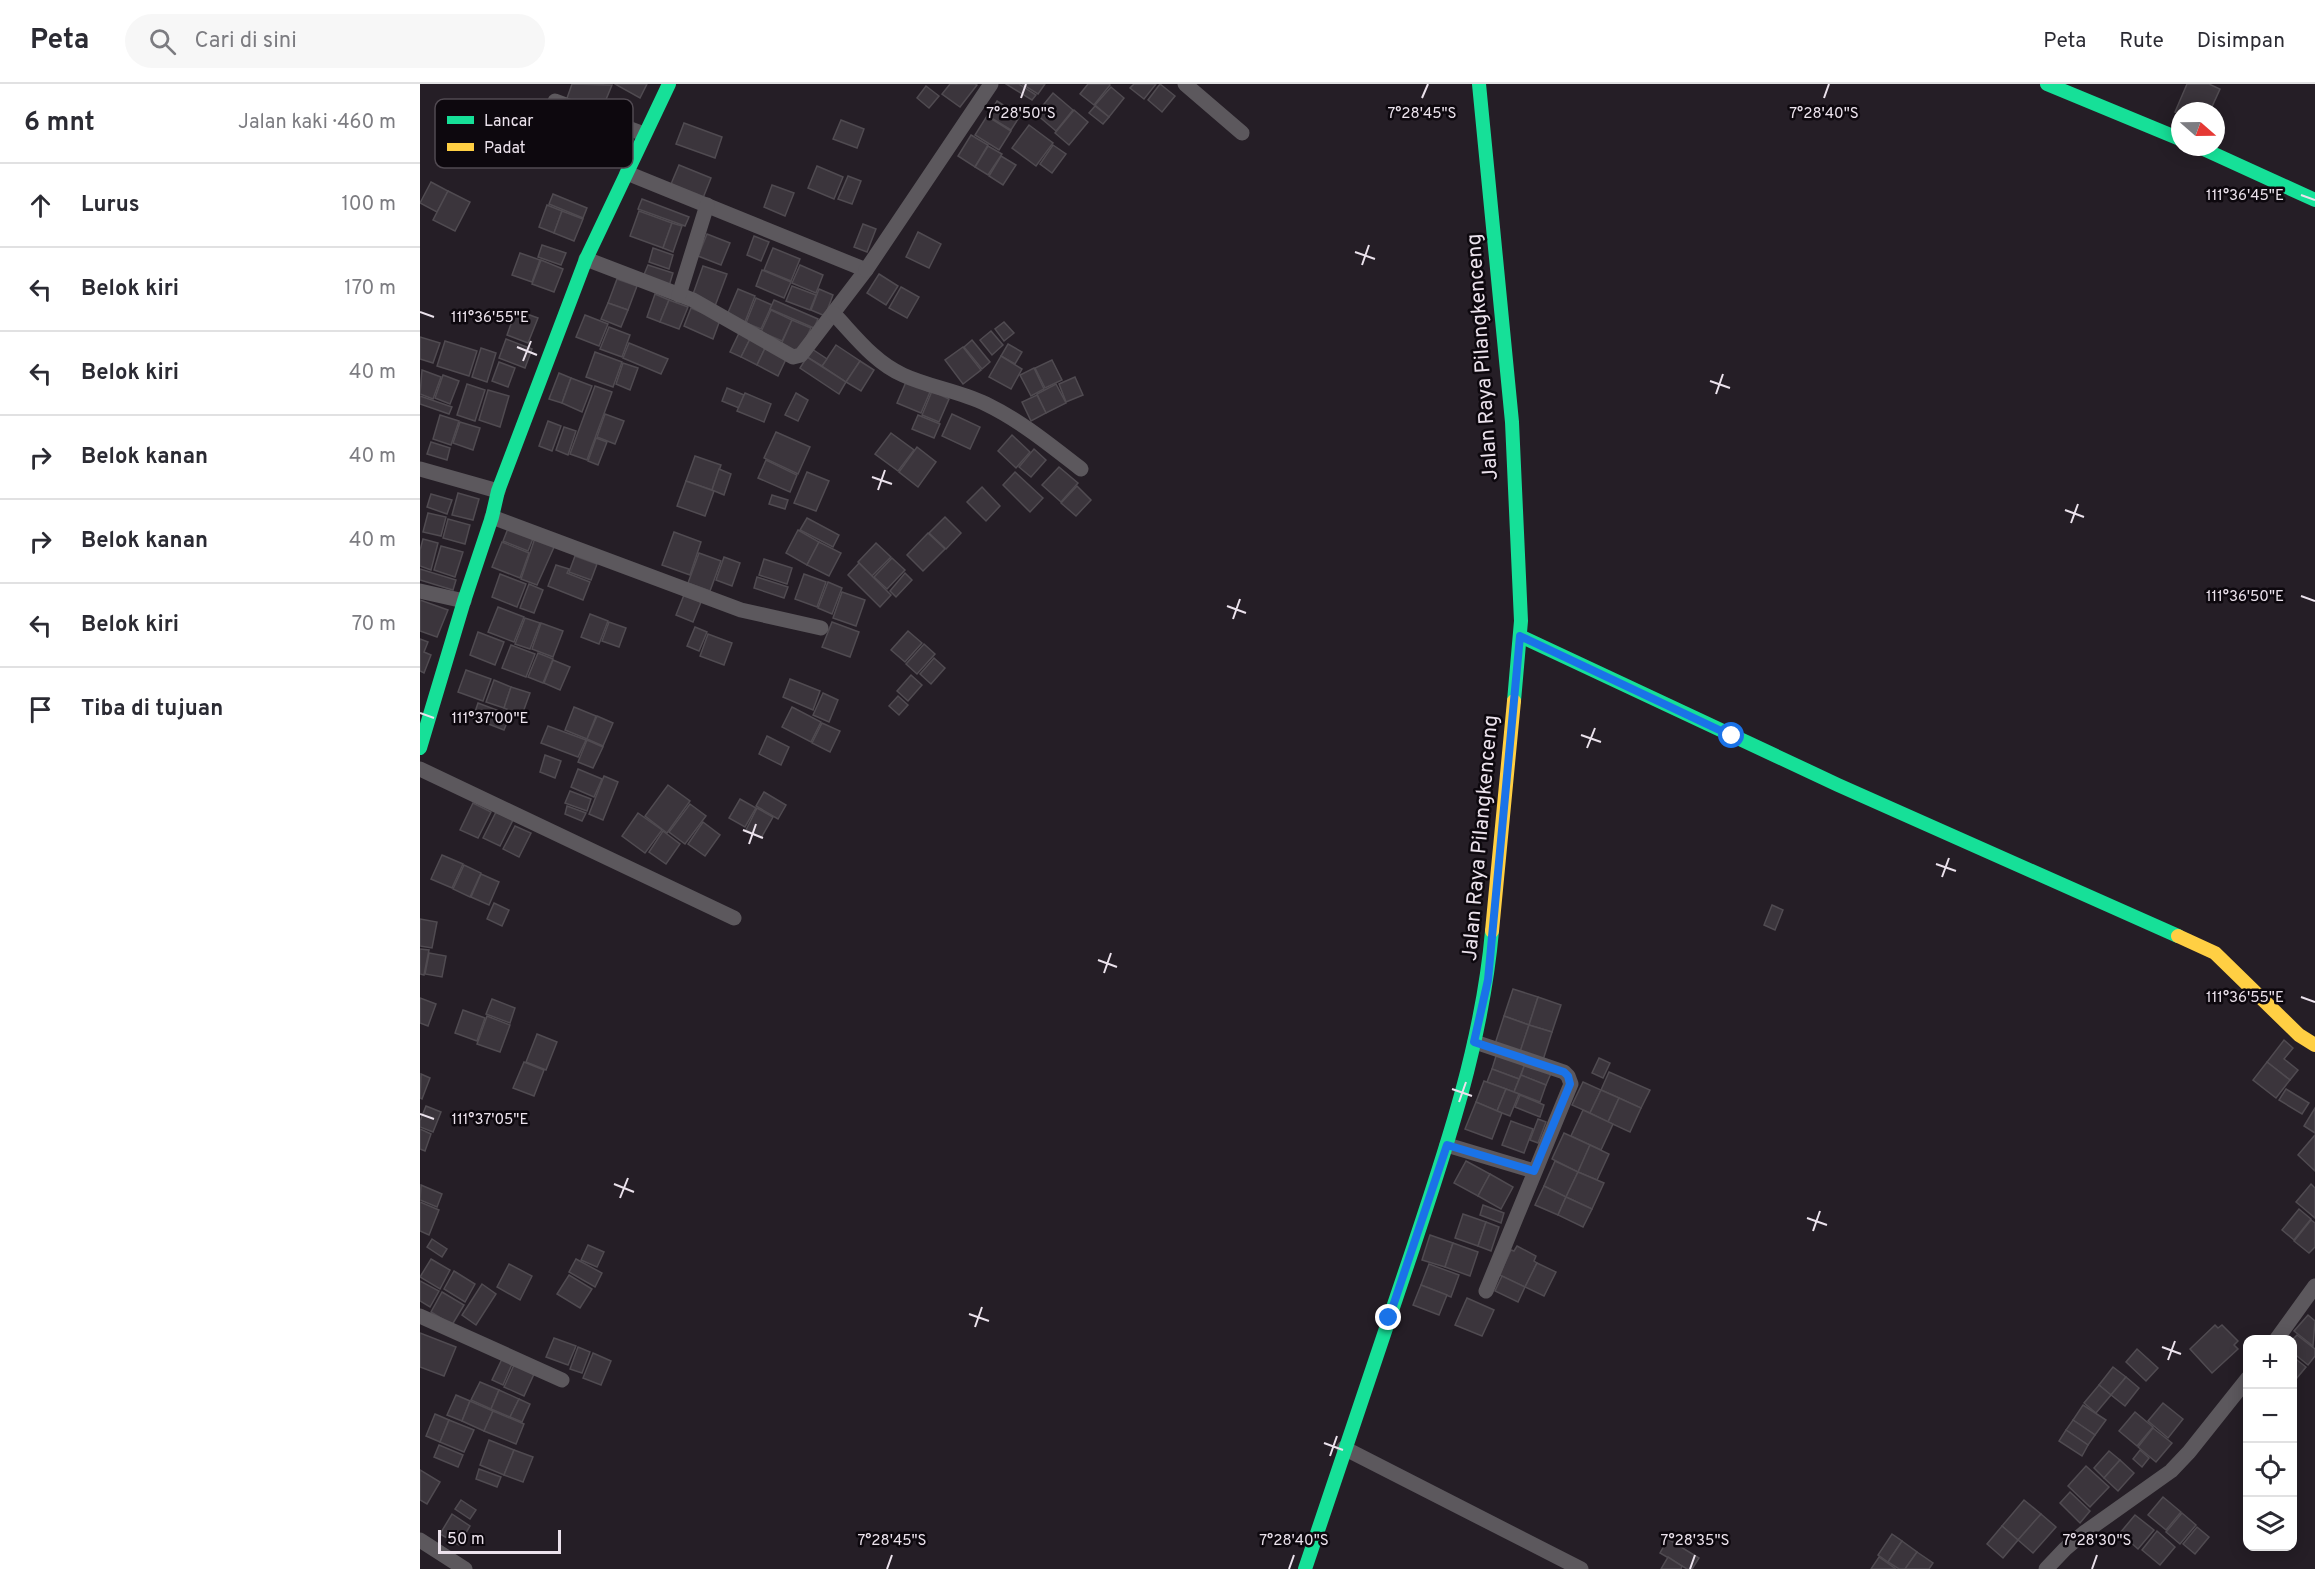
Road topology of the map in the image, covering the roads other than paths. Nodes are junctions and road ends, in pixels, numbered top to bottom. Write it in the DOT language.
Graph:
graph roads {
  1 [pos="669,84"];
  2 [pos="991,84"];
  3 [pos="1185,84"];
  4 [pos="1479,84"];
  5 [pos="2047,84"];
  6 [pos="633,130"];
  7 [pos="1242,133"];
  8 [pos="645,134"];
  9 [pos="2171,135"];
  10 [pos="2219,156"];
  11 [pos="633,160"];
  12 [pos="629,168"];
  13 [pos="627,173"];
  14 [pos="2315,200"];
  15 [pos="706,205"];
  16 [pos="586,260"];
  17 [pos="866,270"];
  18 [pos="679,295"];
  19 [pos="834,314"];
  20 [pos="420,469"];
  21 [pos="1081,470"];
  22 [pos="498,491"];
  23 [pos="492,517"];
  24 [pos="420,591"];
  25 [pos="464,601"];
  26 [pos="821,628"];
  27 [pos="1520,636"];
  28 [pos="420,748"];
  29 [pos="420,769"];
  30 [pos="734,918"];
  31 [pos="1474,1042"];
  32 [pos="2315,1046"];
  33 [pos="1447,1145"];
  34 [pos="1534,1171"];
  35 [pos="2315,1286"];
  36 [pos="1486,1291"];
  37 [pos="420,1316"];
  38 [pos="2280,1335"];
  39 [pos="562,1380"];
  40 [pos="2243,1382"];
  41 [pos="1344,1448"];
  42 [pos="420,1540"];
  43 [pos="465,1569"];
  44 [pos="1305,1569"];
  45 [pos="1581,1569"];
  46 [pos="2046,1569"];
  1 -- 8 [label="street"];
  2 -- 17 [label="street"];
  3 -- 7 [label="street"];
  4 -- 27 [label="street, Jalan Raya Pilangkenceng"];
  5 -- 9 [label="street"];
  6 -- 8 [label="street"];
  8 -- 11 [label="street"];
  10 -- 14 [label="street"];
  12 -- 13 [label="street"];
  13 -- 15 [label="street"];
  13 -- 16 [label="street"];
  15 -- 17 [label="street"];
  15 -- 18 [label="street"];
  16 -- 18 [label="street"];
  16 -- 22 [label="street"];
  17 -- 19 [label="street"];
  18 -- 19 [label="street"];
  19 -- 21 [label="street"];
  20 -- 22 [label="street"];
  22 -- 23 [label="street"];
  23 -- 25 [label="street"];
  23 -- 26 [label="street"];
  24 -- 25 [label="street"];
  25 -- 28 [label="street"];
  27 -- 31 [label="street, Jalan Raya Pilangkenceng"];
  27 -- 32 [label="street"];
  29 -- 30 [label="street"];
  31 -- 33 [label="street, Jalan Raya Pilangkenceng"];
  31 -- 34 [label="street"];
  33 -- 34 [label="street"];
  33 -- 41 [label="street, Jalan Raya Pilangkenceng"];
  34 -- 36 [label="street"];
  35 -- 38 [label="street"];
  37 -- 39 [label="street"];
  40 -- 46 [label="street"];
  41 -- 44 [label="street, Jalan Raya Pilangkenceng"];
  41 -- 45 [label="street"];
  42 -- 43 [label="street"];
}
